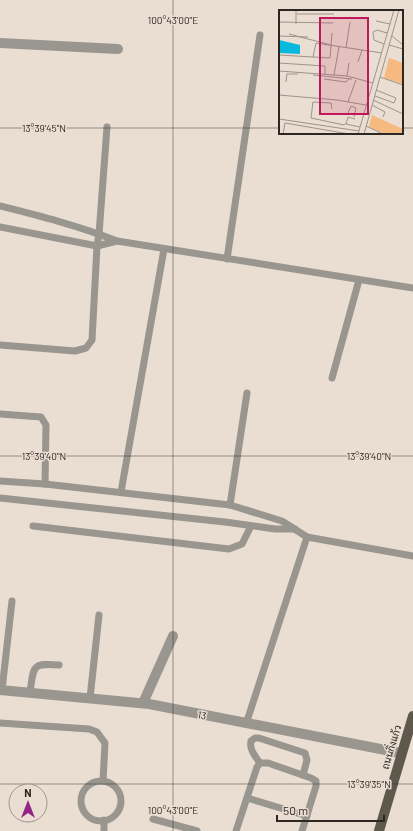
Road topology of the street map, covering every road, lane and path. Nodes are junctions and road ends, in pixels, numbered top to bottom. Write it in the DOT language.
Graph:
graph roads {
  1 [pos="260,35"];
  2 [pos="0,44"];
  3 [pos="118,49"];
  4 [pos="107,128"];
  5 [pos="0,206"];
  6 [pos="0,227"];
  7 [pos="99,234"];
  8 [pos="117,241"];
  9 [pos="97,246"];
  10 [pos="164,249"];
  11 [pos="227,259"];
  12 [pos="359,280"];
  13 [pos="413,288"];
  14 [pos="0,345"];
  15 [pos="332,378"];
  16 [pos="247,393"];
  17 [pos="0,414"];
  18 [pos="0,481"];
  19 [pos="45,484"];
  20 [pos="121,492"];
  21 [pos="0,498"];
  22 [pos="230,505"];
  23 [pos="33,526"];
  24 [pos="251,526"];
  25 [pos="295,529"];
  26 [pos="307,536"];
  27 [pos="413,556"];
  28 [pos="12,601"];
  29 [pos="99,615"];
  30 [pos="173,636"];
  31 [pos="59,666"];
  32 [pos="1,690"];
  33 [pos="30,692"];
  34 [pos="90,698"];
  35 [pos="143,703"];
  36 [pos="413,716"];
  37 [pos="0,723"];
  38 [pos="246,724"];
  39 [pos="402,753"];
  40 [pos="260,764"];
  41 [pos="303,775"];
  42 [pos="103,781"];
  43 [pos="247,798"];
  44 [pos="306,816"];
  45 [pos="153,819"];
  46 [pos="104,820"];
  47 [pos="104,831"];
  48 [pos="197,831"];
  49 [pos="236,831"];
  50 [pos="302,831"];
  51 [pos="379,831"];
  1 -- 11 [label="lane"];
  2 -- 3 [label="street"];
  4 -- 7 [label="lane"];
  5 -- 7 [label="lane"];
  6 -- 9 [label="lane"];
  7 -- 8 [label="lane"];
  7 -- 9 [label="lane"];
  8 -- 9 [label="lane"];
  8 -- 10 [label="lane"];
  9 -- 14 [label="lane"];
  10 -- 11 [label="lane"];
  10 -- 20 [label="lane"];
  11 -- 12 [label="lane"];
  12 -- 13 [label="lane"];
  12 -- 15 [label="lane"];
  16 -- 22 [label="lane"];
  17 -- 19 [label="lane"];
  18 -- 19 [label="lane"];
  19 -- 20 [label="lane"];
  20 -- 22 [label="lane"];
  21 -- 24 [label="lane"];
  22 -- 25 [label="lane"];
  23 -- 24 [label="lane"];
  24 -- 25 [label="lane"];
  25 -- 26 [label="lane"];
  26 -- 27 [label="lane"];
  26 -- 38 [label="lane"];
  28 -- 32 [label="lane"];
  29 -- 34 [label="lane"];
  30 -- 35 [label="street"];
  31 -- 33 [label="lane"];
  32 -- 33 [label="street, 13"];
  33 -- 34 [label="street, 13"];
  34 -- 35 [label="street, 13"];
  35 -- 38 [label="street, 13"];
  36 -- 39 [label="main road, ถนนกิ่งแก้ว"];
  37 -- 42 [label="lane"];
  38 -- 39 [label="street, 13"];
  39 -- 51 [label="main road, ถนนกิ่งแก้ว"];
  40 -- 41 [label="lane"];
  40 -- 41 [label="lane"];
  40 -- 43 [label="lane"];
  41 -- 44 [label="lane"];
  42 -- 46 [label="lane"];
  42 -- 46 [label="lane"];
  43 -- 44 [label="lane"];
  43 -- 49 [label="lane"];
  44 -- 50 [label="lane"];
  45 -- 48 [label="lane"];
  46 -- 47 [label="lane"];
}
